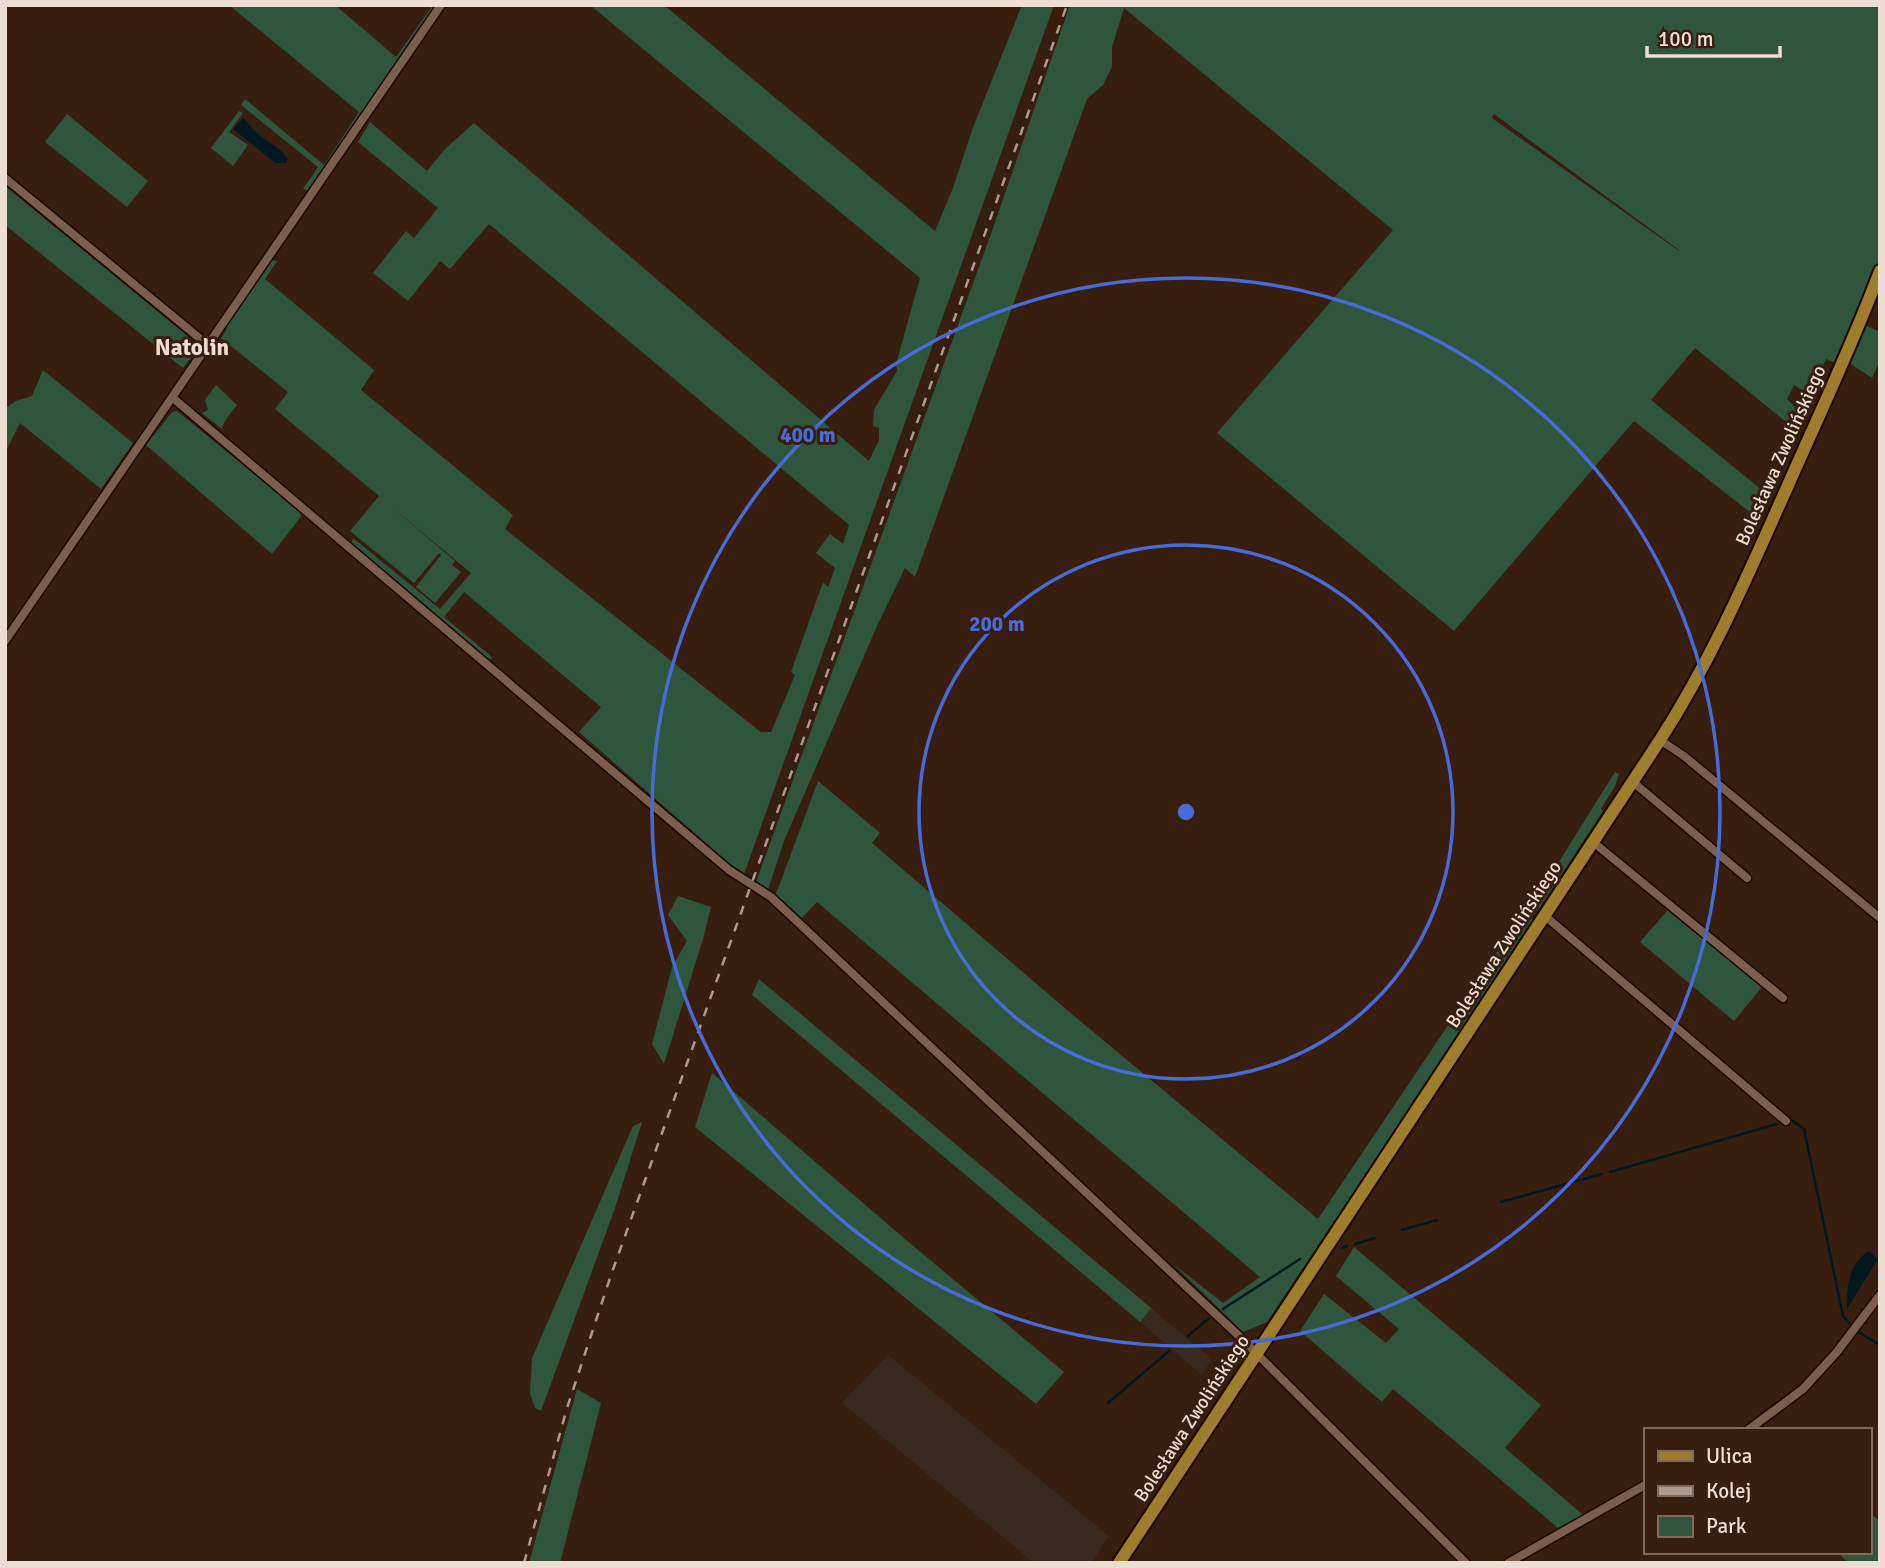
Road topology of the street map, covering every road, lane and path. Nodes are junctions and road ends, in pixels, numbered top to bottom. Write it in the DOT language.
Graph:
graph roads {
  1 [pos="441,5"];
  2 [pos="5,178"];
  3 [pos="1880,271"];
  4 [pos="1880,285"];
  5 [pos="1863,316"];
  6 [pos="209,346"];
  7 [pos="173,398"];
  8 [pos="5,641"];
  9 [pos="1661,740"];
  10 [pos="1633,782"];
  11 [pos="1593,842"];
  12 [pos="1747,878"];
  13 [pos="1545,916"];
  14 [pos="1880,918"];
  15 [pos="1783,998"];
  16 [pos="1786,1121"];
  17 [pos="1880,1295"];
  18 [pos="1256,1354"];
  19 [pos="1751,1428"];
  20 [pos="1644,1486"];
  21 [pos="1119,1563"];
  22 [pos="1466,1563"];
  23 [pos="1508,1563"];
  1 -- 6 [label="street"];
  2 -- 6 [label="street"];
  3 -- 5 [label="main road, Bolesława Zwolińskiego"];
  4 -- 5 [label="main road, Bolesława Zwolińskiego"];
  5 -- 9 [label="main road, Bolesława Zwolińskiego"];
  6 -- 7 [label="street"];
  7 -- 8 [label="street"];
  7 -- 18 [label="street"];
  9 -- 10 [label="main road, Bolesława Zwolińskiego"];
  9 -- 14 [label="street"];
  10 -- 11 [label="main road, Bolesława Zwolińskiego"];
  10 -- 12 [label="street"];
  11 -- 13 [label="main road, Bolesława Zwolińskiego"];
  11 -- 15 [label="street"];
  13 -- 16 [label="street"];
  13 -- 18 [label="main road, Bolesława Zwolińskiego"];
  17 -- 19 [label="street"];
  18 -- 21 [label="main road, Bolesława Zwolińskiego"];
  18 -- 22 [label="street"];
  20 -- 23 [label="street"];
}
